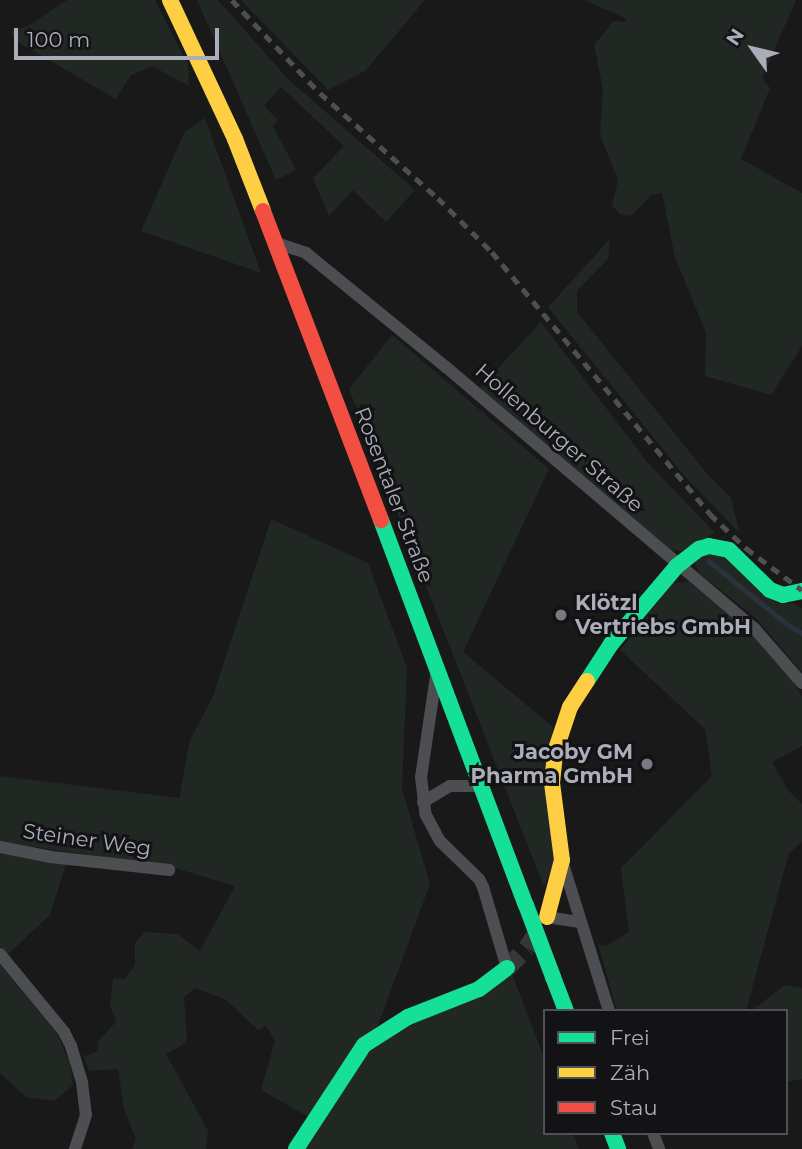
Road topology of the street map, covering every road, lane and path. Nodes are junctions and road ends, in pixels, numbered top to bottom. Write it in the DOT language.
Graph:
graph roads {
  1 [pos="170,0"];
  2 [pos="276,243"];
  3 [pos="677,565"];
  4 [pos="802,591"];
  5 [pos="438,671"];
  6 [pos="802,683"];
  7 [pos="481,786"];
  8 [pos="423,802"];
  9 [pos="0,847"];
  10 [pos="562,860"];
  11 [pos="169,870"];
  12 [pos="547,917"];
  13 [pos="580,922"];
  14 [pos="0,954"];
  15 [pos="507,968"];
  16 [pos="565,1009"];
  17 [pos="608,1009"];
  18 [pos="75,1149"];
  19 [pos="296,1149"];
  1 -- 2 [label="main road, Rosentaler Straße"];
  2 -- 3 [label="street, Hollenburger Straße"];
  2 -- 5 [label="main road, Rosentaler Straße"];
  3 -- 4 [label="main road"];
  3 -- 6 [label="street, Hollenburger Straße"];
  3 -- 10 [label="main road"];
  5 -- 7 [label="main road, Rosentaler Straße"];
  5 -- 8 [label="street"];
  7 -- 8 [label="street"];
  7 -- 16 [label="main road, Rosentaler Straße, bridge"];
  8 -- 15 [label="street"];
  9 -- 11 [label="street, Steiner Weg"];
  10 -- 12 [label="main road"];
  10 -- 13 [label="street"];
  12 -- 13 [label="street"];
  13 -- 17 [label="street"];
  14 -- 18 [label="street"];
  15 -- 19 [label="main road"];
}
